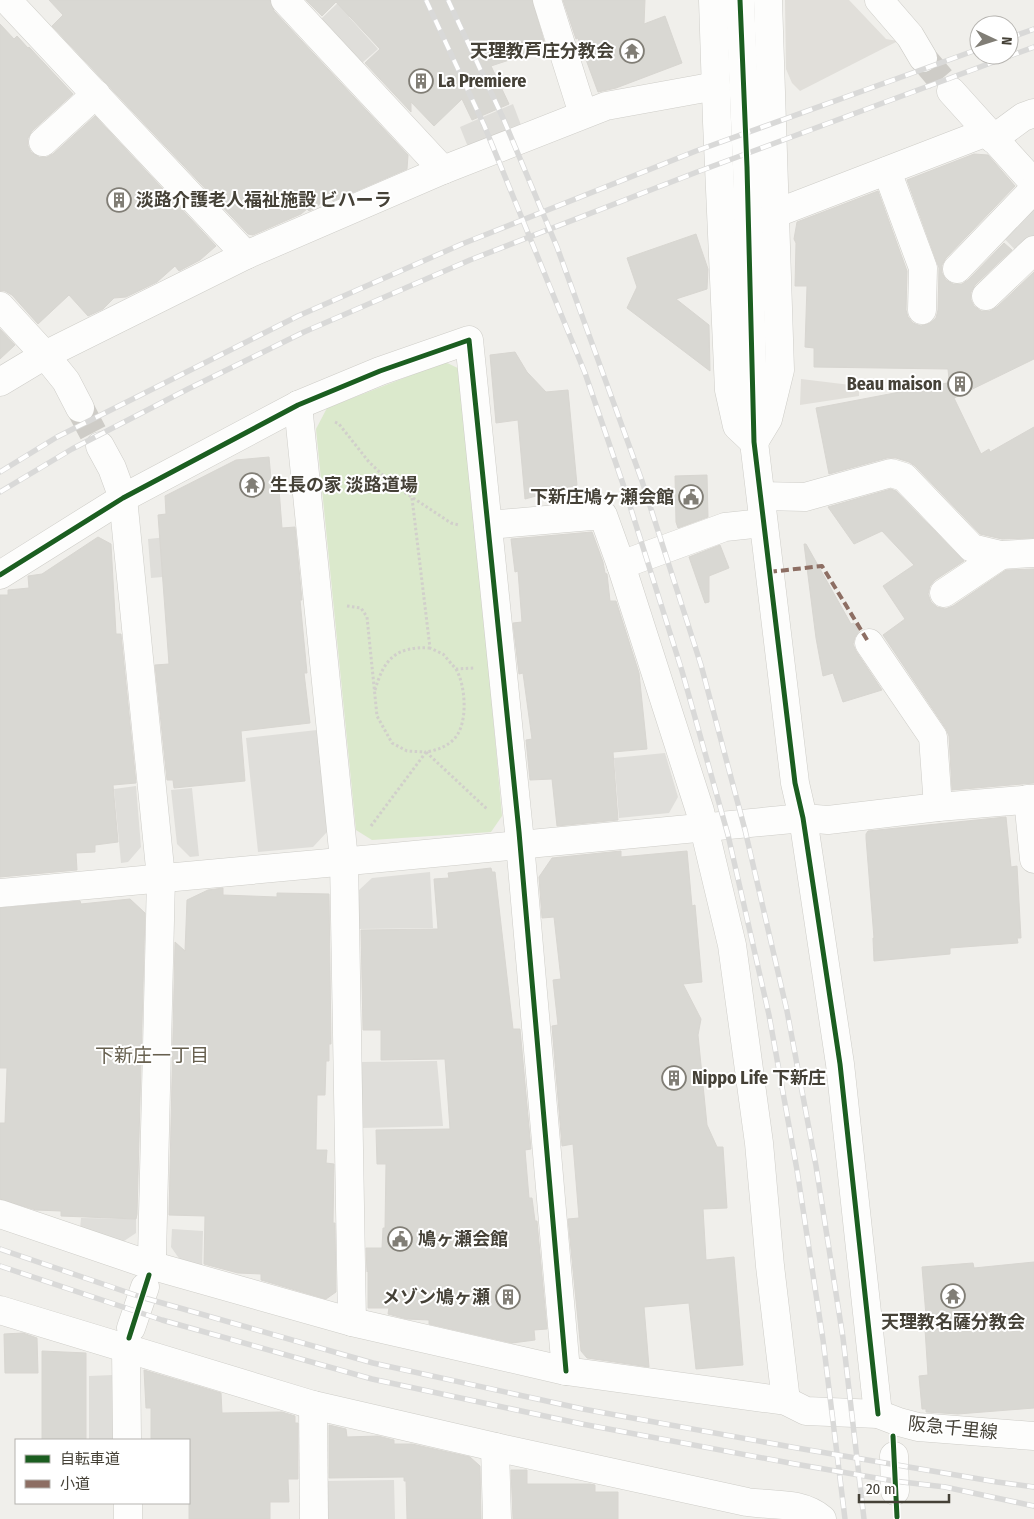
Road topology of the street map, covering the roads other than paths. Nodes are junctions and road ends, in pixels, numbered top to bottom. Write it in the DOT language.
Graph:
graph roads {
  1 [pos="7,0"];
  2 [pos="285,0"];
  3 [pos="547,0"];
  4 [pos="713,0"];
  5 [pos="740,0"];
  6 [pos="768,0"];
  7 [pos="879,0"];
  8 [pos="923,58"];
  9 [pos="716,86"];
  10 [pos="951,91"];
  11 [pos="96,94"];
  12 [pos="1034,113"];
  13 [pos="583,114"];
  14 [pos="990,135"];
  15 [pos="43,142"];
  16 [pos="443,170"];
  17 [pos="887,171"];
  18 [pos="1034,183"];
  19 [pos="1034,189"];
  20 [pos="774,214"];
  21 [pos="1034,250"];
  22 [pos="246,255"];
  23 [pos="957,269"];
  24 [pos="986,296"];
  25 [pos="0,306"];
  26 [pos="922,310"];
  27 [pos="45,355"];
  28 [pos="0,382"];
  29 [pos="298,406"];
  30 [pos="80,408"];
  31 [pos="754,442"];
  32 [pos="100,446"];
  33 [pos="760,496"];
  34 [pos="123,498"];
  35 [pos="763,523"];
  36 [pos="488,525"];
  37 [pos="1034,553"];
  38 [pos="1001,555"];
  39 [pos="621,565"];
  40 [pos="0,575"];
  41 [pos="944,593"];
  42 [pos="869,642"];
  43 [pos="1031,799"];
  44 [pos="938,807"];
  45 [pos="802,818"];
  46 [pos="705,828"];
  47 [pos="520,846"];
  48 [pos="1034,859"];
  49 [pos="344,860"];
  50 [pos="161,878"];
  51 [pos="0,893"];
  52 [pos="0,1214"];
  53 [pos="147,1276"];
  54 [pos="0,1310"];
  55 [pos="352,1322"];
  56 [pos="129,1338"];
  57 [pos="566,1371"];
  58 [pos="786,1400"];
  59 [pos="313,1405"];
  60 [pos="878,1414"];
  61 [pos="1034,1436"];
  62 [pos="127,1439"];
  63 [pos="495,1447"];
  64 [pos="894,1456"];
  65 [pos="895,1492"];
  66 [pos="128,1504"];
  67 [pos="128,1519"];
  68 [pos="314,1519"];
  69 [pos="497,1519"];
  70 [pos="822,1519"];
  1 -- 11 [label="street"];
  2 -- 16 [label="street"];
  3 -- 13 [label="street"];
  4 -- 9 [label="street"];
  5 -- 31 [label="street"];
  6 -- 20 [label="street"];
  7 -- 8 [label="street"];
  9 -- 13 [label="street"];
  9 -- 31 [label="street"];
  10 -- 14 [label="street"];
  11 -- 15 [label="street"];
  11 -- 22 [label="street"];
  12 -- 14 [label="street"];
  13 -- 16 [label="street"];
  14 -- 17 [label="street"];
  14 -- 18 [label="street"];
  16 -- 22 [label="street"];
  17 -- 20 [label="street"];
  17 -- 26 [label="street"];
  19 -- 23 [label="street"];
  20 -- 31 [label="street"];
  21 -- 24 [label="street"];
  22 -- 27 [label="street"];
  25 -- 27 [label="street"];
  27 -- 28 [label="street"];
  27 -- 30 [label="street"];
  29 -- 34 [label="street"];
  29 -- 36 [label="street"];
  29 -- 49 [label="street"];
  31 -- 33 [label="street"];
  32 -- 34 [label="street"];
  33 -- 35 [label="street"];
  33 -- 38 [label="street"];
  34 -- 40 [label="street"];
  34 -- 50 [label="street"];
  35 -- 39 [label="street"];
  35 -- 45 [label="street"];
  36 -- 39 [label="street"];
  36 -- 47 [label="street"];
  37 -- 38 [label="street"];
  38 -- 41 [label="street"];
  39 -- 46 [label="street"];
  42 -- 44 [label="street"];
  43 -- 44 [label="street"];
  43 -- 48 [label="street"];
  44 -- 45 [label="street"];
  45 -- 46 [label="street"];
  45 -- 60 [label="street"];
  46 -- 47 [label="street"];
  46 -- 58 [label="street"];
  47 -- 49 [label="street"];
  47 -- 57 [label="street"];
  49 -- 50 [label="street"];
  49 -- 55 [label="street"];
  50 -- 51 [label="street"];
  50 -- 53 [label="street"];
  52 -- 53 [label="street, 阪急千里線"];
  53 -- 55 [label="street, 阪急千里線"];
  53 -- 56 [label="street"];
  54 -- 56 [label="street"];
  55 -- 57 [label="street, 阪急千里線"];
  56 -- 59 [label="street"];
  56 -- 62 [label="street"];
  57 -- 58 [label="street, 阪急千里線"];
  58 -- 60 [label="street, 阪急千里線"];
  59 -- 63 [label="street"];
  59 -- 68 [label="street"];
  60 -- 61 [label="street, 阪急千里線"];
  63 -- 69 [label="street"];
  63 -- 70 [label="street"];
  64 -- 65 [label="street"];
  66 -- 67 [label="street"];
}
